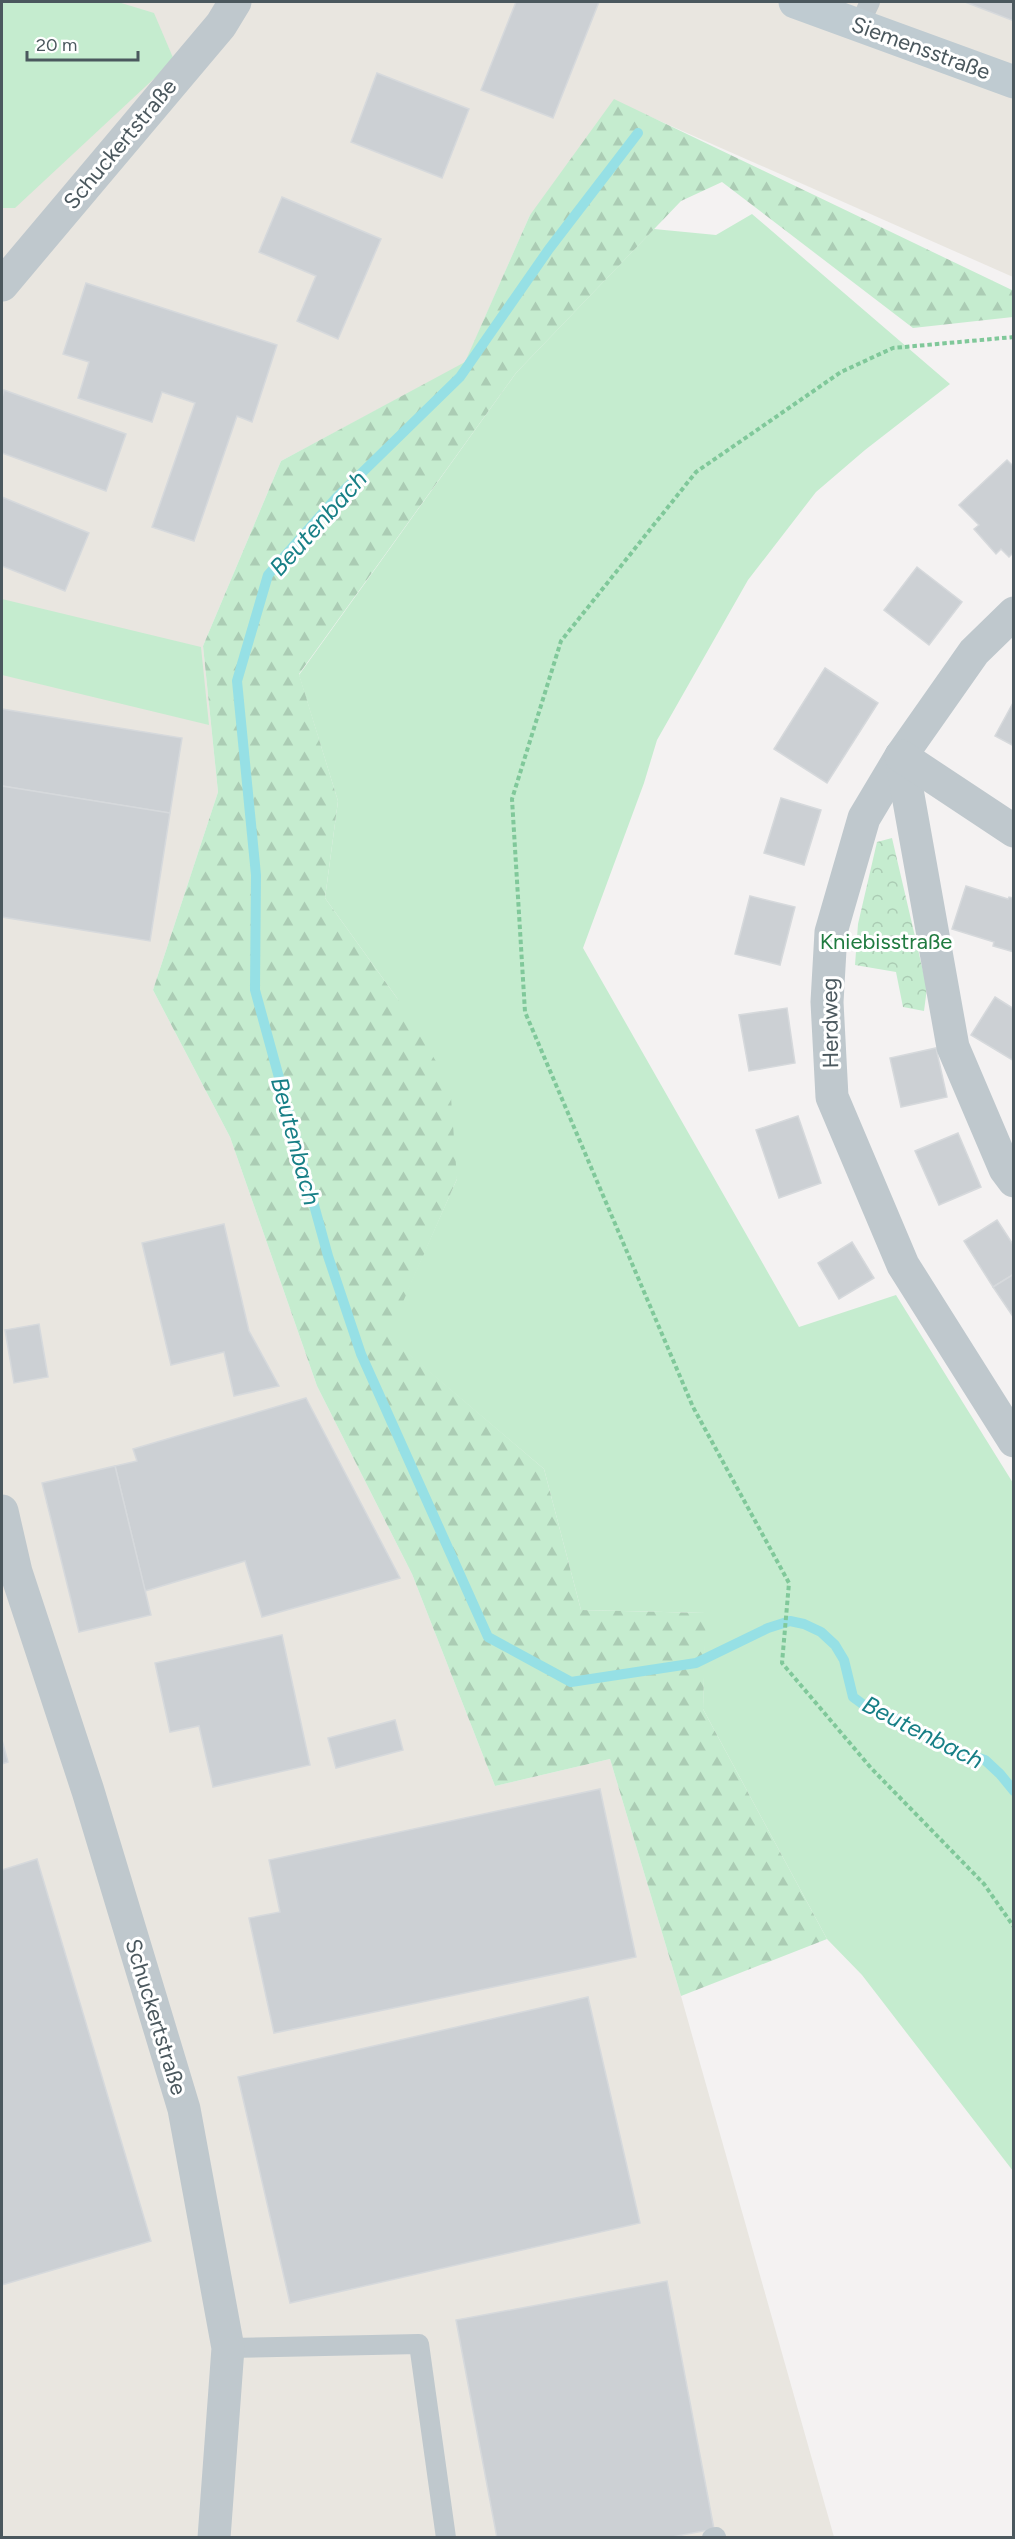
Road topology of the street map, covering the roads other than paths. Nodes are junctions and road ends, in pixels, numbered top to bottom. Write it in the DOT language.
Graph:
graph roads {
  1 [pos="235,2"];
  2 [pos="795,2"];
  3 [pos="864,13"];
  4 [pos="1014,82"];
  5 [pos="2,285"];
  6 [pos="1014,613"];
  7 [pos="901,756"];
  8 [pos="1014,831"];
  9 [pos="1014,1181"];
  10 [pos="1014,1441"];
  11 [pos="2,1511"];
  12 [pos="9,1574"];
  13 [pos="228,2348"];
  14 [pos="214,2538"];
  15 [pos="446,2538"];
  1 -- 5 [label="street, Schuckertstraße"];
  2 -- 3 [label="main road, Siemensstraße"];
  3 -- 4 [label="main road, Siemensstraße"];
  6 -- 7 [label="street, Herdweg"];
  7 -- 8 [label="street"];
  7 -- 9 [label="street"];
  7 -- 10 [label="street, Herdweg"];
  11 -- 12 [label="street, Schuckertstraße"];
  12 -- 13 [label="street, Schuckertstraße"];
  13 -- 14 [label="street, Schuckertstraße"];
  13 -- 15 [label="lane"];
}
